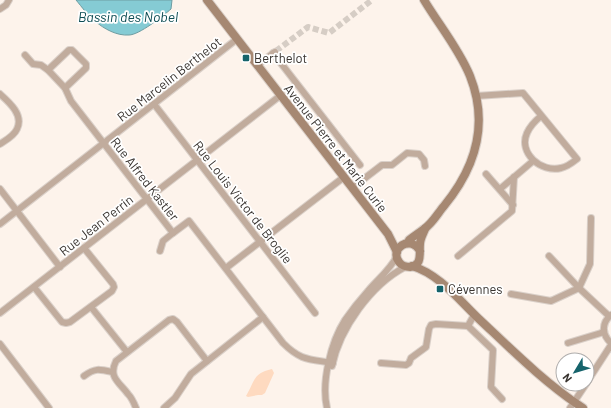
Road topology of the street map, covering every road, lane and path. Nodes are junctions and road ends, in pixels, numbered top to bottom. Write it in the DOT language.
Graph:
graph roads {
  1 [pos="9,0"];
  2 [pos="207,0"];
  3 [pos="424,0"];
  4 [pos="0,9"];
  5 [pos="237,39"];
  6 [pos="25,54"];
  7 [pos="257,65"];
  8 [pos="48,70"];
  9 [pos="64,88"];
  10 [pos="0,94"];
  11 [pos="281,95"];
  12 [pos="476,96"];
  13 [pos="154,104"];
  14 [pos="541,116"];
  15 [pos="104,143"];
  16 [pos="0,144"];
  17 [pos="197,160"];
  18 [pos="533,161"];
  19 [pos="360,165"];
  20 [pos="426,166"];
  21 [pos="486,174"];
  22 [pos="344,177"];
  23 [pos="514,177"];
  24 [pos="352,188"];
  25 [pos="0,189"];
  26 [pos="500,190"];
  27 [pos="147,199"];
  28 [pos="512,208"];
  29 [pos="17,211"];
  30 [pos="591,218"];
  31 [pos="0,224"];
  32 [pos="424,229"];
  33 [pos="174,233"];
  34 [pos="388,234"];
  35 [pos="260,242"];
  36 [pos="408,243"];
  37 [pos="84,248"];
  38 [pos="160,251"];
  39 [pos="420,253"];
  40 [pos="397,254"];
  41 [pos="458,256"];
  42 [pos="549,256"];
  43 [pos="60,266"];
  44 [pos="409,266"];
  45 [pos="226,268"];
  46 [pos="431,275"];
  47 [pos="34,287"];
  48 [pos="579,288"];
  49 [pos="511,294"];
  50 [pos="91,307"];
  51 [pos="0,313"];
  52 [pos="315,313"];
  53 [pos="474,314"];
  54 [pos="610,315"];
  55 [pos="263,317"];
  56 [pos="468,326"];
  57 [pos="604,331"];
  58 [pos="568,343"];
  59 [pos="0,344"];
  60 [pos="611,344"];
  61 [pos="127,352"];
  62 [pos="207,361"];
  63 [pos="331,362"];
  64 [pos="381,363"];
  65 [pos="595,369"];
  66 [pos="112,372"];
  67 [pos="84,376"];
  68 [pos="580,392"];
  69 [pos="502,399"];
  70 [pos="572,405"];
  71 [pos="47,407"];
  72 [pos="136,408"];
  73 [pos="164,408"];
  74 [pos="327,408"];
  75 [pos="583,408"];
  1 -- 4 [label="street"];
  2 -- 5 [label="street, Avenue Pierre et Marie Curie"];
  3 -- 12 [label="street"];
  5 -- 7 [label="street, Avenue Pierre et Marie Curie"];
  5 -- 13 [label="street, Rue Marcelin Berthelot"];
  6 -- 8 [label="street"];
  7 -- 11 [label="street, Avenue Pierre et Marie Curie"];
  7 -- 19 [label="street"];
  8 -- 9 [label="street, Rue Alfred Kastler"];
  8 -- 9 [label="street"];
  9 -- 15 [label="street, Rue Alfred Kastler"];
  10 -- 16 [label="street"];
  11 -- 17 [label="street, Rue Jean Perrin"];
  11 -- 22 [label="street, Avenue Pierre et Marie Curie"];
  12 -- 14 [label="street"];
  12 -- 32 [label="street"];
  13 -- 15 [label="street, Rue Marcelin Berthelot"];
  13 -- 17 [label="street, Rue Louis Victor de Broglie"];
  14 -- 18 [label="street"];
  14 -- 18 [label="street"];
  15 -- 27 [label="street, Rue Alfred Kastler"];
  15 -- 29 [label="street, Rue Marcelin Berthelot"];
  17 -- 27 [label="street, Rue Jean Perrin"];
  17 -- 35 [label="street, Rue Louis Victor de Broglie"];
  18 -- 23 [label="street"];
  20 -- 24 [label="street"];
  21 -- 26 [label="street"];
  22 -- 24 [label="street, Avenue Pierre et Marie Curie"];
  22 -- 35 [label="street"];
  23 -- 26 [label="street"];
  23 -- 28 [label="street"];
  24 -- 34 [label="street, Avenue Pierre et Marie Curie"];
  25 -- 29 [label="street"];
  26 -- 28 [label="street"];
  27 -- 33 [label="street, Rue Alfred Kastler"];
  27 -- 37 [label="street, Rue Jean Perrin"];
  28 -- 41 [label="street"];
  29 -- 31 [label="street, Rue Marcelin Berthelot"];
  29 -- 43 [label="street"];
  30 -- 48 [label="street"];
  32 -- 36 [label="street"];
  32 -- 39 [label="street"];
  33 -- 38 [label="street"];
  33 -- 45 [label="street, Rue Alfred Kastler"];
  34 -- 36 [label="street, Avenue Pierre et Marie Curie"];
  34 -- 40 [label="street, Avenue Pierre et Marie Curie"];
  35 -- 45 [label="street"];
  35 -- 52 [label="street, Rue Louis Victor de Broglie"];
  36 -- 39 [label="street"];
  36 -- 40 [label="street"];
  37 -- 43 [label="street, Rue Jean Perrin"];
  37 -- 50 [label="street"];
  39 -- 44 [label="street"];
  39 -- 46 [label="street"];
  40 -- 44 [label="street"];
  40 -- 63 [label="street"];
  42 -- 48 [label="street"];
  43 -- 47 [label="street, Rue Jean Perrin"];
  44 -- 46 [label="street"];
  44 -- 63 [label="street"];
  45 -- 55 [label="street, Rue Alfred Kastler"];
  46 -- 53 [label="street"];
  47 -- 50 [label="street"];
  47 -- 51 [label="street, Rue Jean Perrin"];
  48 -- 49 [label="street"];
  48 -- 54 [label="street"];
  50 -- 61 [label="street"];
  53 -- 56 [label="street"];
  53 -- 70 [label="street"];
  54 -- 57 [label="street"];
  55 -- 62 [label="street"];
  55 -- 63 [label="street, Rue Alfred Kastler"];
  56 -- 64 [label="street"];
  56 -- 69 [label="street"];
  57 -- 58 [label="street"];
  57 -- 60 [label="street"];
  59 -- 71 [label="street"];
  60 -- 65 [label="street"];
  61 -- 62 [label="street"];
  61 -- 66 [label="street"];
  62 -- 73 [label="street"];
  63 -- 74 [label="street"];
  66 -- 67 [label="street"];
  66 -- 72 [label="street"];
  68 -- 70 [label="street"];
  70 -- 75 [label="street"];
}
